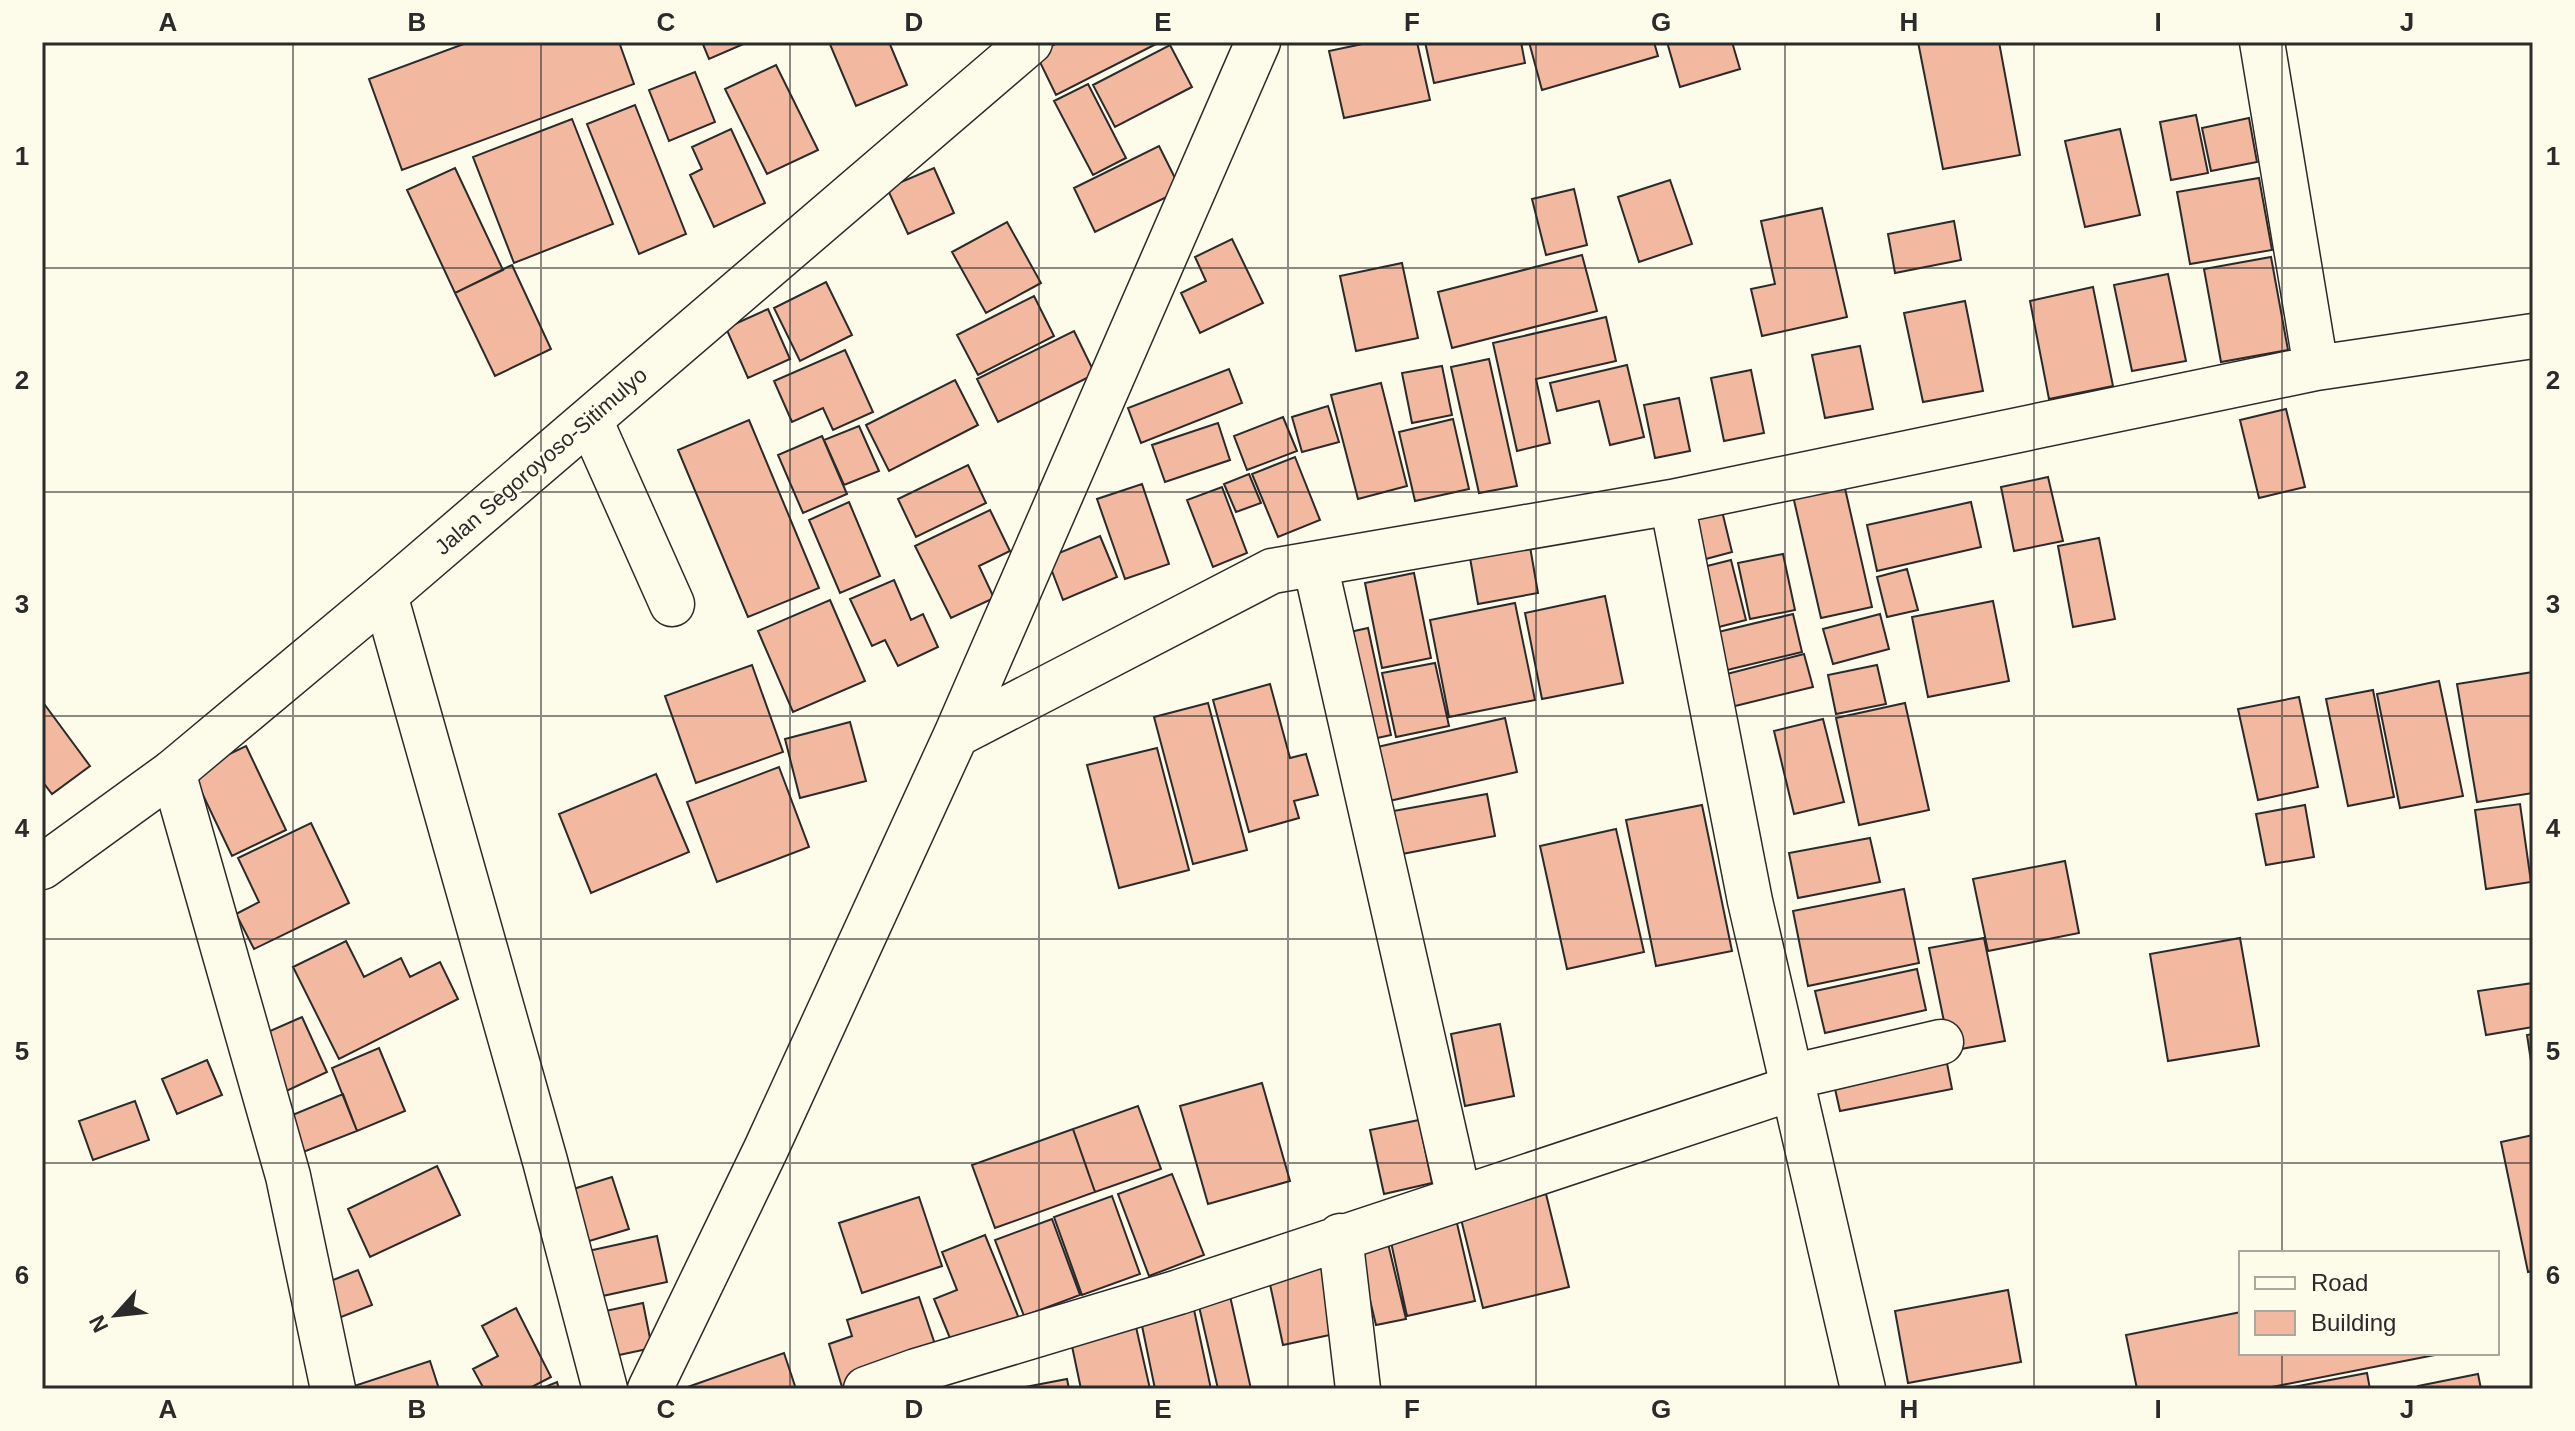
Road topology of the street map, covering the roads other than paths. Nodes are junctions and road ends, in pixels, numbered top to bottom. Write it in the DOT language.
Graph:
graph roads {
  1 [pos="1030,42"];
  2 [pos="1258,42"];
  3 [pos="2262,42"];
  4 [pos="2533,336"];
  5 [pos="2316,368"];
  6 [pos="590,420"];
  7 [pos="1672,502"];
  8 [pos="1315,564"];
  9 [pos="385,595"];
  10 [pos="672,604"];
  11 [pos="956,735"];
  12 [pos="173,772"];
  13 [pos="42,867"];
  14 [pos="1941,1042"];
  15 [pos="1792,1082"];
  16 [pos="1459,1198"];
  17 [pos="1340,1236"];
  18 [pos="333,1389"];
  19 [pos="605,1389"];
  20 [pos="650,1389"];
  21 [pos="866,1389"];
  22 [pos="1358,1389"];
  23 [pos="1863,1389"];
  1 -- 6 [label="street, Jalan Segoroyoso-Sitimulyo"];
  2 -- 11 [label="street"];
  3 -- 5 [label="street"];
  4 -- 5 [label="street"];
  5 -- 7 [label="street"];
  6 -- 9 [label="street, Jalan Segoroyoso-Sitimulyo"];
  6 -- 10 [label="street"];
  7 -- 8 [label="street"];
  7 -- 15 [label="street"];
  8 -- 11 [label="street"];
  8 -- 16 [label="street"];
  9 -- 12 [label="street, Jalan Segoroyoso-Sitimulyo"];
  9 -- 19 [label="street"];
  11 -- 20 [label="street"];
  12 -- 13 [label="street, Jalan Segoroyoso-Sitimulyo"];
  12 -- 18 [label="street"];
  14 -- 15 [label="street"];
  15 -- 16 [label="street"];
  15 -- 23 [label="street"];
  16 -- 17 [label="street"];
  17 -- 21 [label="street"];
  17 -- 22 [label="street"];
}
